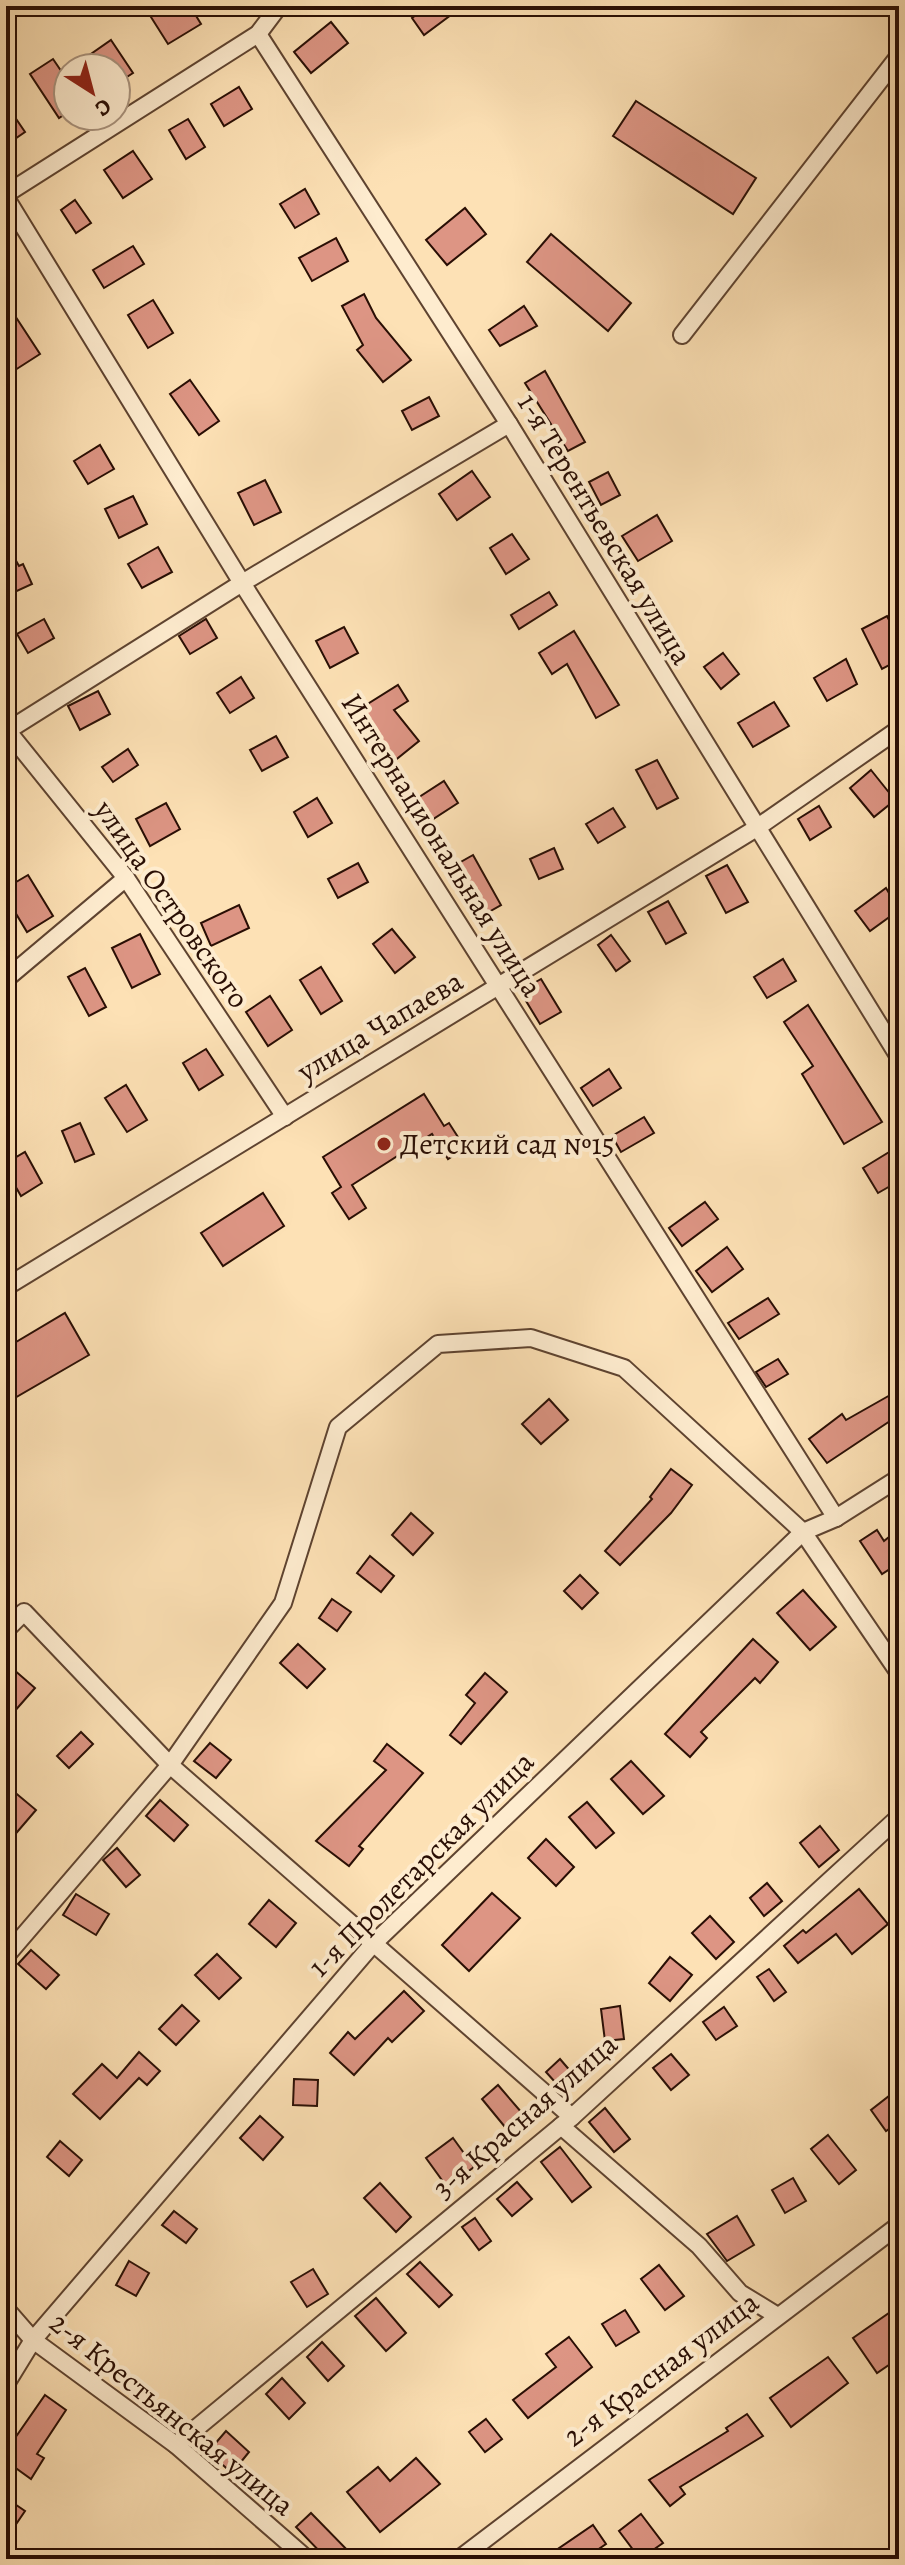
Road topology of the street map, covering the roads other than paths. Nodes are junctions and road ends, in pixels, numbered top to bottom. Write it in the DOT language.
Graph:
graph roads {
  1 [pos="279,6"];
  2 [pos="258,34"];
  3 [pos="899,56"];
  4 [pos="6,196"];
  5 [pos="682,335"];
  6 [pos="509,424"];
  7 [pos="242,583"];
  8 [pos="899,729"];
  9 [pos="6,730"];
  10 [pos="755,829"];
  11 [pos="126,878"];
  12 [pos="6,979"];
  13 [pos="499,987"];
  14 [pos="899,1057"];
  15 [pos="285,1117"];
  16 [pos="6,1287"];
  17 [pos="899,1478"];
  18 [pos="836,1518"];
  19 [pos="803,1532"];
  20 [pos="6,1630"];
  21 [pos="899,1673"];
  22 [pos="170,1765"];
  23 [pos="899,1817"];
  24 [pos="372,1945"];
  25 [pos="6,1956"];
  26 [pos="567,2121"];
  27 [pos="899,2225"];
  28 [pos="6,2309"];
  29 [pos="776,2315"];
  30 [pos="33,2340"];
  31 [pos="6,2384"];
  32 [pos="176,2445"];
  33 [pos="307,2559"];
  34 [pos="459,2559"];
  1 -- 2 [label="street"];
  2 -- 4 [label="street"];
  2 -- 6 [label="street, 1-я Терентьевская улица"];
  3 -- 5 [label="street"];
  4 -- 7 [label="street, Интернациональная улица"];
  6 -- 7 [label="street"];
  6 -- 10 [label="street, 1-я Терентьевская улица"];
  7 -- 9 [label="street"];
  7 -- 13 [label="street, Интернациональная улица"];
  8 -- 10 [label="street, улица Чапаева"];
  9 -- 11 [label="street, улица Островского"];
  10 -- 13 [label="street, улица Чапаева"];
  10 -- 14 [label="street, 1-я Терентьевская улица"];
  11 -- 12 [label="street"];
  11 -- 15 [label="street, улица Островского"];
  13 -- 15 [label="street, улица Чапаева"];
  13 -- 18 [label="street, Интернациональная улица"];
  15 -- 16 [label="street, улица Чапаева"];
  17 -- 18 [label="street, 1-я Пролетарская улица"];
  18 -- 19 [label="street, 1-я Пролетарская улица"];
  19 -- 21 [label="street"];
  19 -- 22 [label="street"];
  19 -- 24 [label="street, 1-я Пролетарская улица"];
  20 -- 22 [label="street"];
  22 -- 24 [label="street"];
  22 -- 25 [label="street"];
  23 -- 26 [label="street, 3-я Красная улица"];
  24 -- 26 [label="street"];
  24 -- 30 [label="street, 1-я Пролетарская улица"];
  26 -- 29 [label="street"];
  26 -- 32 [label="street, 3-я Красная улица"];
  27 -- 29 [label="street, 2-я Красная улица"];
  28 -- 30 [label="street, 2-я Крестьянская улица"];
  29 -- 34 [label="street, 2-я Красная улица"];
  30 -- 31 [label="street, 1-я Пролетарская улица"];
  30 -- 32 [label="street, 2-я Крестьянская улица"];
  32 -- 33 [label="street, 2-я Крестьянская улица"];
}
